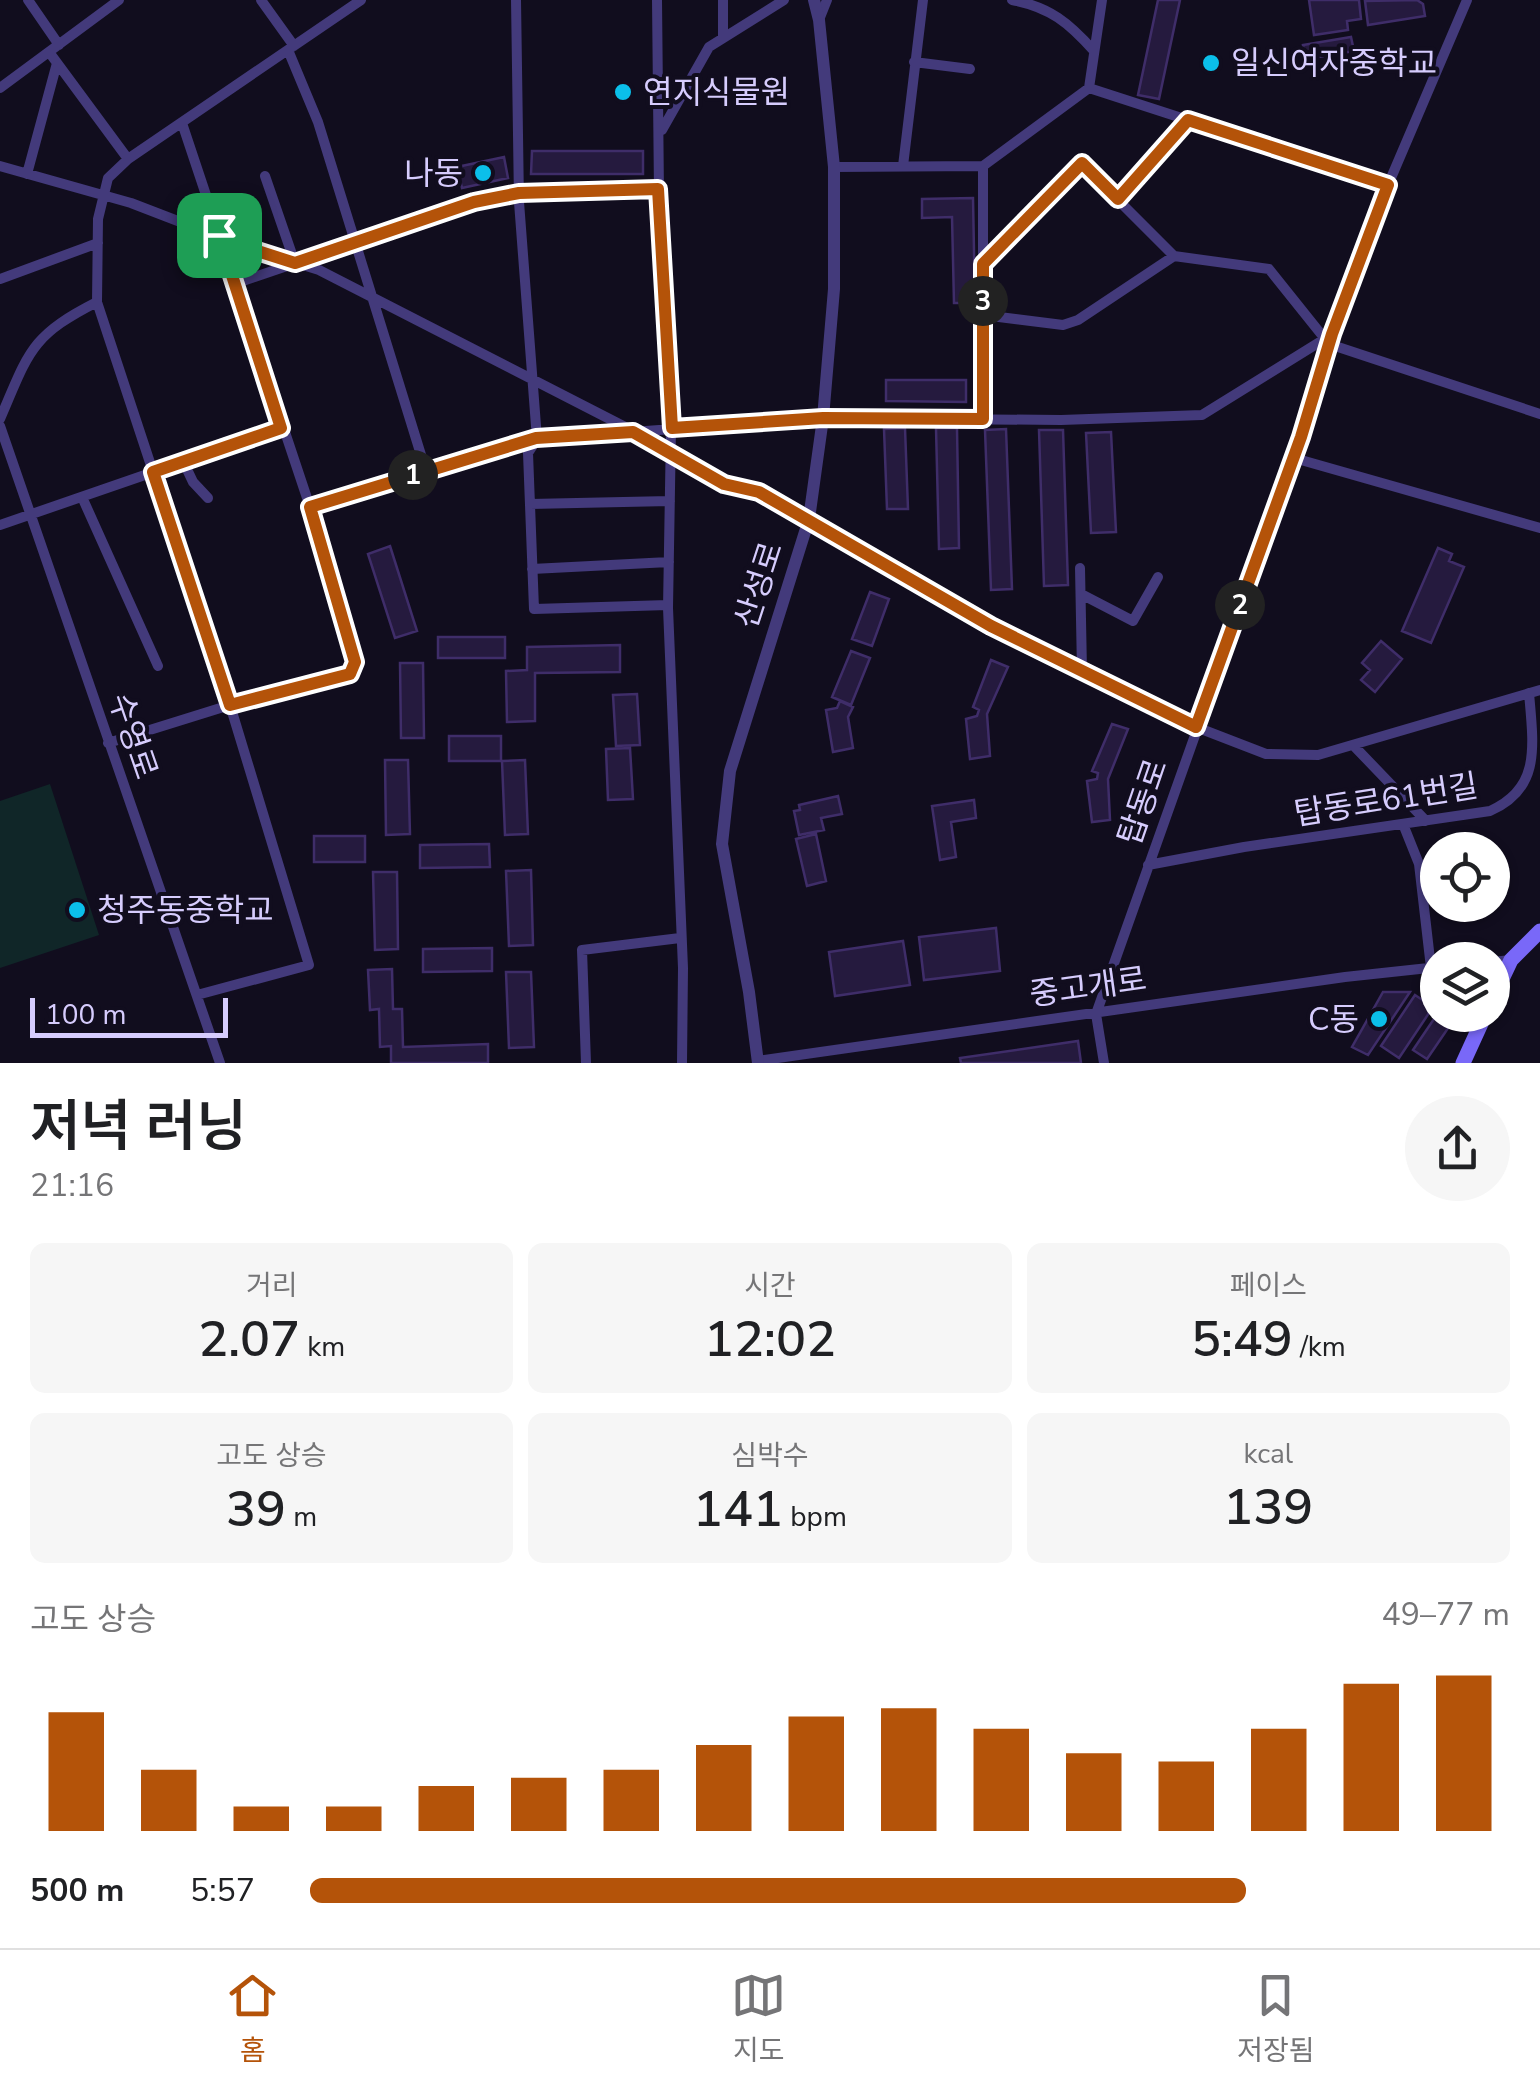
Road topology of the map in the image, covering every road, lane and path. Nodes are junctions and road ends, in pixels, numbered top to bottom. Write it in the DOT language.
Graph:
graph roads {
  1 [pos="28,0"];
  2 [pos="48,0"];
  3 [pos="119,0"];
  4 [pos="261,0"];
  5 [pos="361,0"];
  6 [pos="516,0"];
  7 [pos="658,0"];
  8 [pos="723,0"];
  9 [pos="784,0"];
  10 [pos="814,0"];
  11 [pos="827,0"];
  12 [pos="922,0"];
  13 [pos="1012,0"];
  14 [pos="1102,0"];
  15 [pos="1467,0"];
  16 [pos="1036,2"];
  17 [pos="38,13"];
  18 [pos="819,20"];
  19 [pos="723,38"];
  20 [pos="291,48"];
  21 [pos="54,49"];
  22 [pos="1094,51"];
  23 [pos="914,62"];
  24 [pos="58,63"];
  25 [pos="970,69"];
  26 [pos="0,88"];
  27 [pos="1089,88"];
  28 [pos="1188,120"];
  29 [pos="182,123"];
  30 [pos="660,134"];
  31 [pos="128,159"];
  32 [pos="0,166"];
  33 [pos="902,166"];
  34 [pos="983,166"];
  35 [pos="834,167"];
  36 [pos="27,174"];
  37 [pos="265,176"];
  38 [pos="1388,185"];
  39 [pos="658,189"];
  40 [pos="519,193"];
  41 [pos="105,196"];
  42 [pos="1118,199"];
  43 [pos="219,235"];
  44 [pos="98,243"];
  45 [pos="354,243"];
  46 [pos="1174,256"];
  47 [pos="295,263"];
  48 [pos="983,264"];
  49 [pos="0,278"];
  50 [pos="234,284"];
  51 [pos="371,298"];
  52 [pos="97,302"];
  53 [pos="983,315"];
  54 [pos="1329,339"];
  55 [pos="532,382"];
  56 [pos="1540,414"];
  57 [pos="823,418"];
  58 [pos="983,419"];
  59 [pos="281,428"];
  60 [pos="672,428"];
  61 [pos="1,429"];
  62 [pos="633,432"];
  63 [pos="536,438"];
  64 [pos="671,454"];
  65 [pos="1294,458"];
  66 [pos="183,461"];
  67 [pos="426,471"];
  68 [pos="153,472"];
  69 [pos="82,497"];
  70 [pos="208,498"];
  71 [pos="670,500"];
  72 [pos="530,504"];
  73 [pos="310,507"];
  74 [pos="30,515"];
  75 [pos="809,520"];
  76 [pos="0,525"];
  77 [pos="1540,528"];
  78 [pos="669,562"];
  79 [pos="1080,568"];
  80 [pos="532,569"];
  81 [pos="1158,578"];
  82 [pos="1080,594"];
  83 [pos="668,605"];
  84 [pos="158,666"];
  85 [pos="1082,671"];
  86 [pos="1534,692"];
  87 [pos="230,705"];
  88 [pos="1196,727"];
  89 [pos="108,743"];
  90 [pos="1353,745"];
  91 [pos="1426,821"];
  92 [pos="1403,824"];
  93 [pos="1148,865"];
  94 [pos="1540,931"];
  95 [pos="680,938"];
  96 [pos="1430,942"];
  97 [pos="1511,960"];
  98 [pos="1420,969"];
  99 [pos="197,995"];
  100 [pos="1096,1014"];
  101 [pos="1478,1032"];
  102 [pos="754,1062"];
  103 [pos="220,1063"];
  104 [pos="586,1063"];
  105 [pos="682,1063"];
  106 [pos="1104,1063"];
  107 [pos="1463,1063"];
  1 -- 17 [label="street"];
  2 -- 17 [label="street"];
  3 -- 21 [label="street"];
  4 -- 20 [label="street"];
  5 -- 20 [label="street"];
  6 -- 40 [label="street"];
  7 -- 30 [label="street"];
  8 -- 19 [label="street"];
  9 -- 19 [label="street"];
  10 -- 18 [label="street, 산성로"];
  11 -- 18 [label="street"];
  12 -- 23 [label="street"];
  13 -- 16 [label="street"];
  14 -- 22 [label="street"];
  15 -- 38 [label="street, 탑동로"];
  16 -- 22 [label="street"];
  17 -- 21 [label="street"];
  18 -- 35 [label="street, 산성로"];
  19 -- 30 [label="street"];
  20 -- 29 [label="street"];
  20 -- 45 [label="street"];
  21 -- 24 [label="street"];
  21 -- 26 [label="street"];
  22 -- 27 [label="street"];
  23 -- 25 [label="street"];
  23 -- 33 [label="street"];
  24 -- 31 [label="street"];
  24 -- 36 [label="street"];
  27 -- 28 [label="street"];
  27 -- 34 [label="street"];
  28 -- 38 [label="street"];
  28 -- 42 [label="street"];
  29 -- 31 [label="street"];
  29 -- 43 [label="street"];
  30 -- 39 [label="street"];
  31 -- 41 [label="street"];
  32 -- 36 [label="street"];
  33 -- 34 [label="street"];
  33 -- 35 [label="street"];
  34 -- 48 [label="street"];
  35 -- 57 [label="street, 산성로"];
  36 -- 41 [label="street"];
  37 -- 47 [label="street"];
  38 -- 54 [label="street, 탑동로"];
  39 -- 40 [label="street"];
  39 -- 60 [label="street"];
  40 -- 45 [label="street"];
  40 -- 55 [label="street"];
  41 -- 43 [label="street"];
  41 -- 44 [label="street"];
  42 -- 46 [label="street"];
  42 -- 48 [label="street"];
  43 -- 47 [label="street"];
  43 -- 50 [label="street"];
  44 -- 49 [label="street"];
  44 -- 52 [label="street"];
  45 -- 47 [label="street"];
  45 -- 51 [label="street"];
  46 -- 53 [label="street"];
  46 -- 54 [label="street"];
  47 -- 50 [label="street"];
  47 -- 51 [label="street"];
  48 -- 53 [label="street"];
  50 -- 59 [label="street"];
  51 -- 55 [label="street"];
  51 -- 67 [label="street"];
  52 -- 61 [label="street"];
  52 -- 68 [label="street"];
  53 -- 58 [label="street"];
  54 -- 56 [label="street"];
  54 -- 58 [label="street"];
  54 -- 65 [label="street, 탑동로"];
  55 -- 62 [label="street"];
  55 -- 63 [label="street"];
  57 -- 58 [label="street"];
  57 -- 60 [label="street"];
  57 -- 75 [label="street, 산성로"];
  59 -- 66 [label="street"];
  59 -- 73 [label="street"];
  60 -- 62 [label="street"];
  60 -- 64 [label="street"];
  61 -- 74 [label="street, 수영로"];
  62 -- 63 [label="street"];
  62 -- 64 [label="street"];
  63 -- 67 [label="street"];
  63 -- 72 [label="street"];
  64 -- 71 [label="street"];
  64 -- 75 [label="street"];
  65 -- 77 [label="street"];
  65 -- 88 [label="street, 탑동로"];
  66 -- 68 [label="street"];
  66 -- 70 [label="street"];
  67 -- 73 [label="street"];
  68 -- 69 [label="street"];
  68 -- 87 [label="street"];
  69 -- 74 [label="street"];
  69 -- 84 [label="street"];
  71 -- 72 [label="street"];
  71 -- 78 [label="street"];
  72 -- 80 [label="street"];
  73 -- 87 [label="street"];
  74 -- 76 [label="street"];
  74 -- 89 [label="street, 수영로"];
  75 -- 85 [label="street"];
  75 -- 102 [label="street, 산성로"];
  78 -- 80 [label="street"];
  78 -- 83 [label="street"];
  79 -- 82 [label="street"];
  80 -- 83 [label="street"];
  81 -- 82 [label="street"];
  82 -- 85 [label="street"];
  83 -- 95 [label="street"];
  85 -- 88 [label="street"];
  86 -- 90 [label="street"];
  86 -- 91 [label="street, 탑동로61번길"];
  87 -- 89 [label="street"];
  87 -- 99 [label="street"];
  88 -- 90 [label="street"];
  88 -- 93 [label="street, 탑동로"];
  89 -- 99 [label="street, 수영로"];
  90 -- 91 [label="street"];
  91 -- 92 [label="street, 탑동로61번길"];
  92 -- 93 [label="street, 탑동로61번길"];
  92 -- 96 [label="street"];
  93 -- 100 [label="street, 탑동로"];
  94 -- 97 [label="main road"];
  95 -- 104 [label="street"];
  95 -- 105 [label="street"];
  98 -- 100 [label="street, 중고개로"];
  99 -- 103 [label="street, 수영로"];
  100 -- 102 [label="street, 중고개로"];
  100 -- 106 [label="street, 탑동로"];
  101 -- 107 [label="main road"];
}
